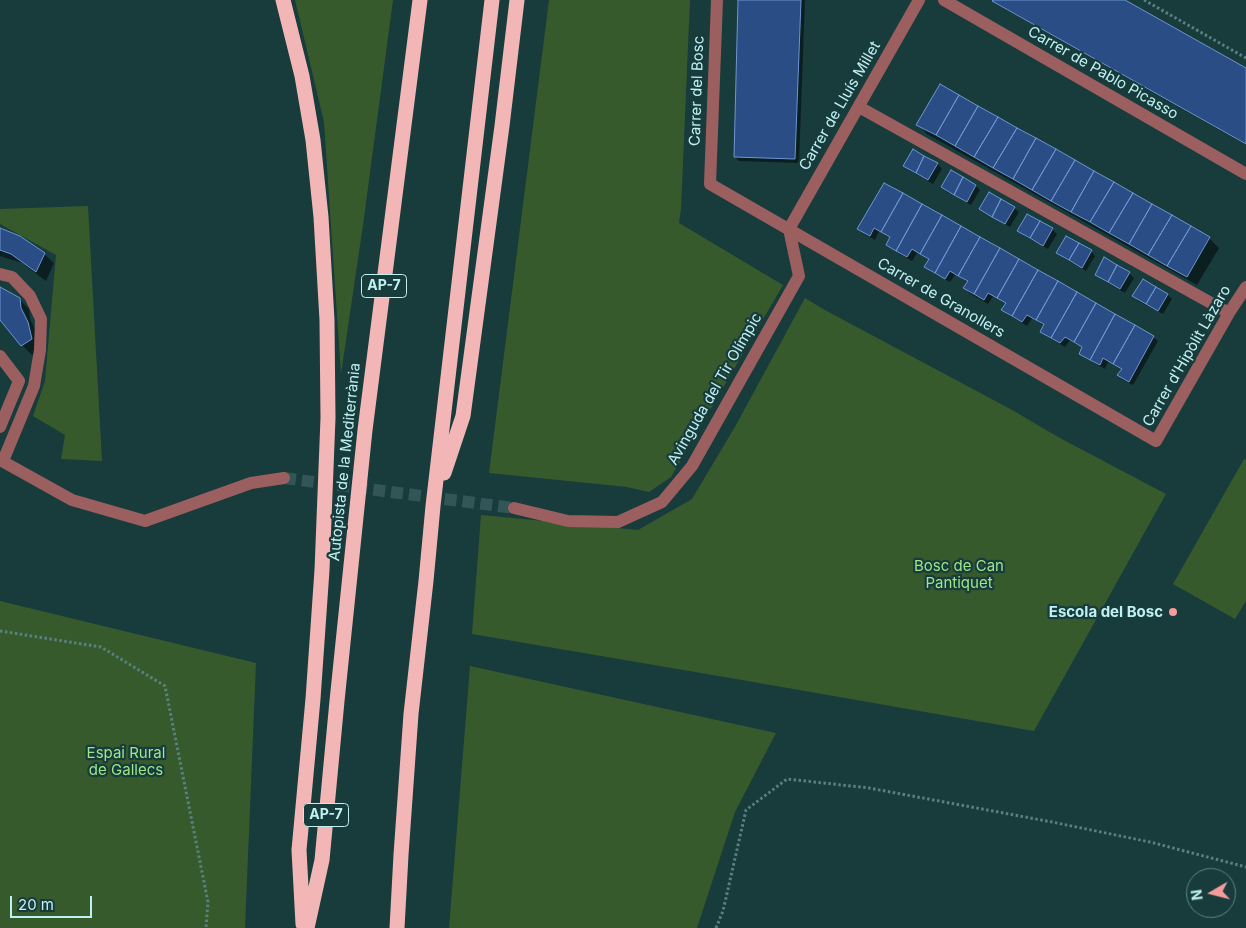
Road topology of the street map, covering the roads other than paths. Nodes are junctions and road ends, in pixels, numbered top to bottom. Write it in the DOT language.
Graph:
graph roads {
  1 [pos="283,0"];
  2 [pos="420,0"];
  3 [pos="492,0"];
  4 [pos="517,0"];
  5 [pos="717,0"];
  6 [pos="920,0"];
  7 [pos="944,0"];
  8 [pos="859,107"];
  9 [pos="1246,174"];
  10 [pos="710,184"];
  11 [pos="789,229"];
  12 [pos="0,274"];
  13 [pos="1246,287"];
  14 [pos="1230,313"];
  15 [pos="0,356"];
  16 [pos="0,427"];
  17 [pos="1156,441"];
  18 [pos="2,460"];
  19 [pos="284,478"];
  20 [pos="433,506"];
  21 [pos="514,508"];
  22 [pos="303,928"];
  23 [pos="307,928"];
  24 [pos="397,928"];
  1 -- 22 [label="highway"];
  2 -- 23 [label="highway, Autopista de la Mediterrània / AP-7"];
  3 -- 20 [label="highway"];
  4 -- 20 [label="highway"];
  5 -- 10 [label="street, Carrer del Bosc"];
  6 -- 8 [label="street, Carrer de Lluís Millet"];
  7 -- 9 [label="street, Carrer de Pablo Picasso"];
  8 -- 11 [label="street, Carrer de Lluís Millet"];
  8 -- 14 [label="street"];
  10 -- 11 [label="street, Carrer de Granollers"];
  11 -- 17 [label="street, Carrer de Granollers"];
  11 -- 21 [label="street, Avinguda del Tir Olímpic"];
  12 -- 18 [label="street"];
  13 -- 14 [label="street, Carrer d'Hipòlit Làzaro"];
  14 -- 17 [label="street, Carrer d'Hipòlit Làzaro"];
  15 -- 16 [label="street"];
  18 -- 19 [label="street"];
  20 -- 24 [label="highway"];
}
